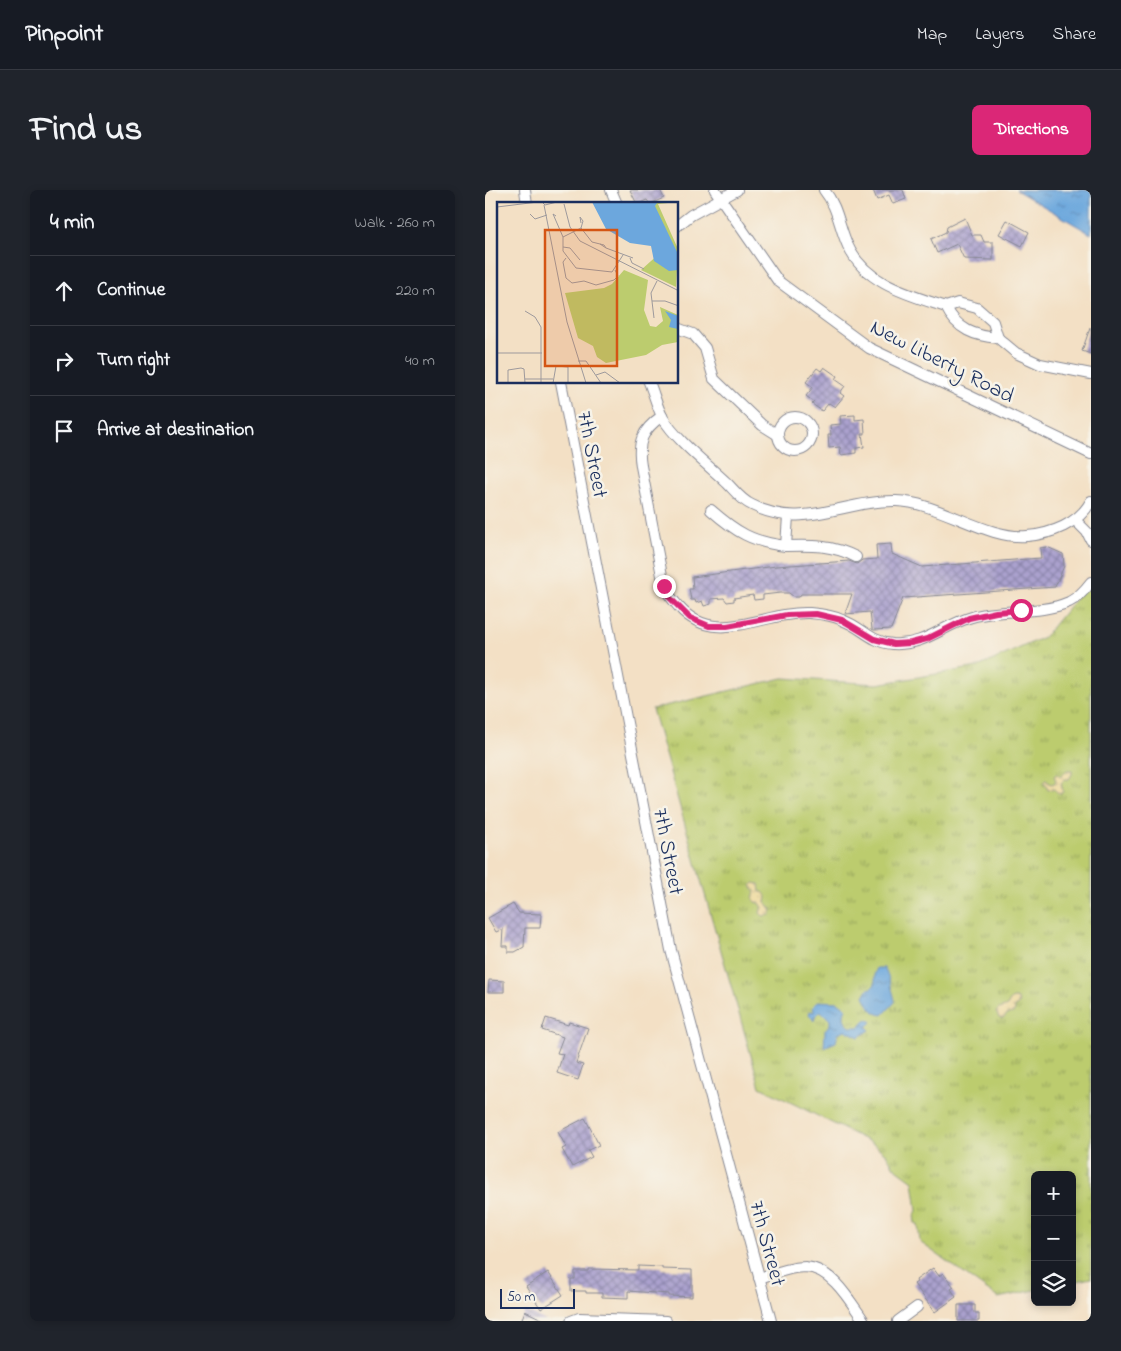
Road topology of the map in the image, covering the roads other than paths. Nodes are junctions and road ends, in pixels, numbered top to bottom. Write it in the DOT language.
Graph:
graph roads {
  1 [pos="611,190"];
  2 [pos="737,190"];
  3 [pos="824,190"];
  4 [pos="717,195"];
  5 [pos="616,202"];
  6 [pos="679,224"];
  7 [pos="946,307"];
  8 [pos="679,329"];
  9 [pos="998,338"];
  10 [pos="1091,374"];
  11 [pos="561,384"];
  12 [pos="650,384"];
  13 [pos="662,416"];
  14 [pos="778,435"];
  15 [pos="1091,454"];
  16 [pos="1091,501"];
  17 [pos="711,510"];
  18 [pos="788,516"];
  19 [pos="1075,520"];
  20 [pos="1091,540"];
  21 [pos="786,546"];
  22 [pos="856,557"];
  23 [pos="1091,582"];
  24 [pos="759,1278"];
  25 [pos="917,1307"];
  26 [pos="571,1321"];
  27 [pos="666,1321"];
  28 [pos="771,1321"];
  29 [pos="864,1321"];
  30 [pos="898,1321"];
  1 -- 5 [label="street"];
  2 -- 4 [label="street"];
  3 -- 7 [label="street"];
  4 -- 6 [label="street"];
  4 -- 15 [label="street, New Liberty Road"];
  7 -- 9 [label="street"];
  7 -- 9 [label="street"];
  8 -- 14 [label="street"];
  9 -- 10 [label="street"];
  11 -- 24 [label="street, 7th Street"];
  12 -- 13 [label="street"];
  13 -- 18 [label="street"];
  13 -- 23 [label="street"];
  16 -- 19 [label="street"];
  17 -- 21 [label="street"];
  18 -- 19 [label="street"];
  18 -- 21 [label="street"];
  19 -- 20 [label="street"];
  21 -- 22 [label="street"];
  24 -- 28 [label="street, 7th Street"];
  24 -- 29 [label="street"];
  25 -- 30 [label="street"];
  26 -- 27 [label="street"];
}
